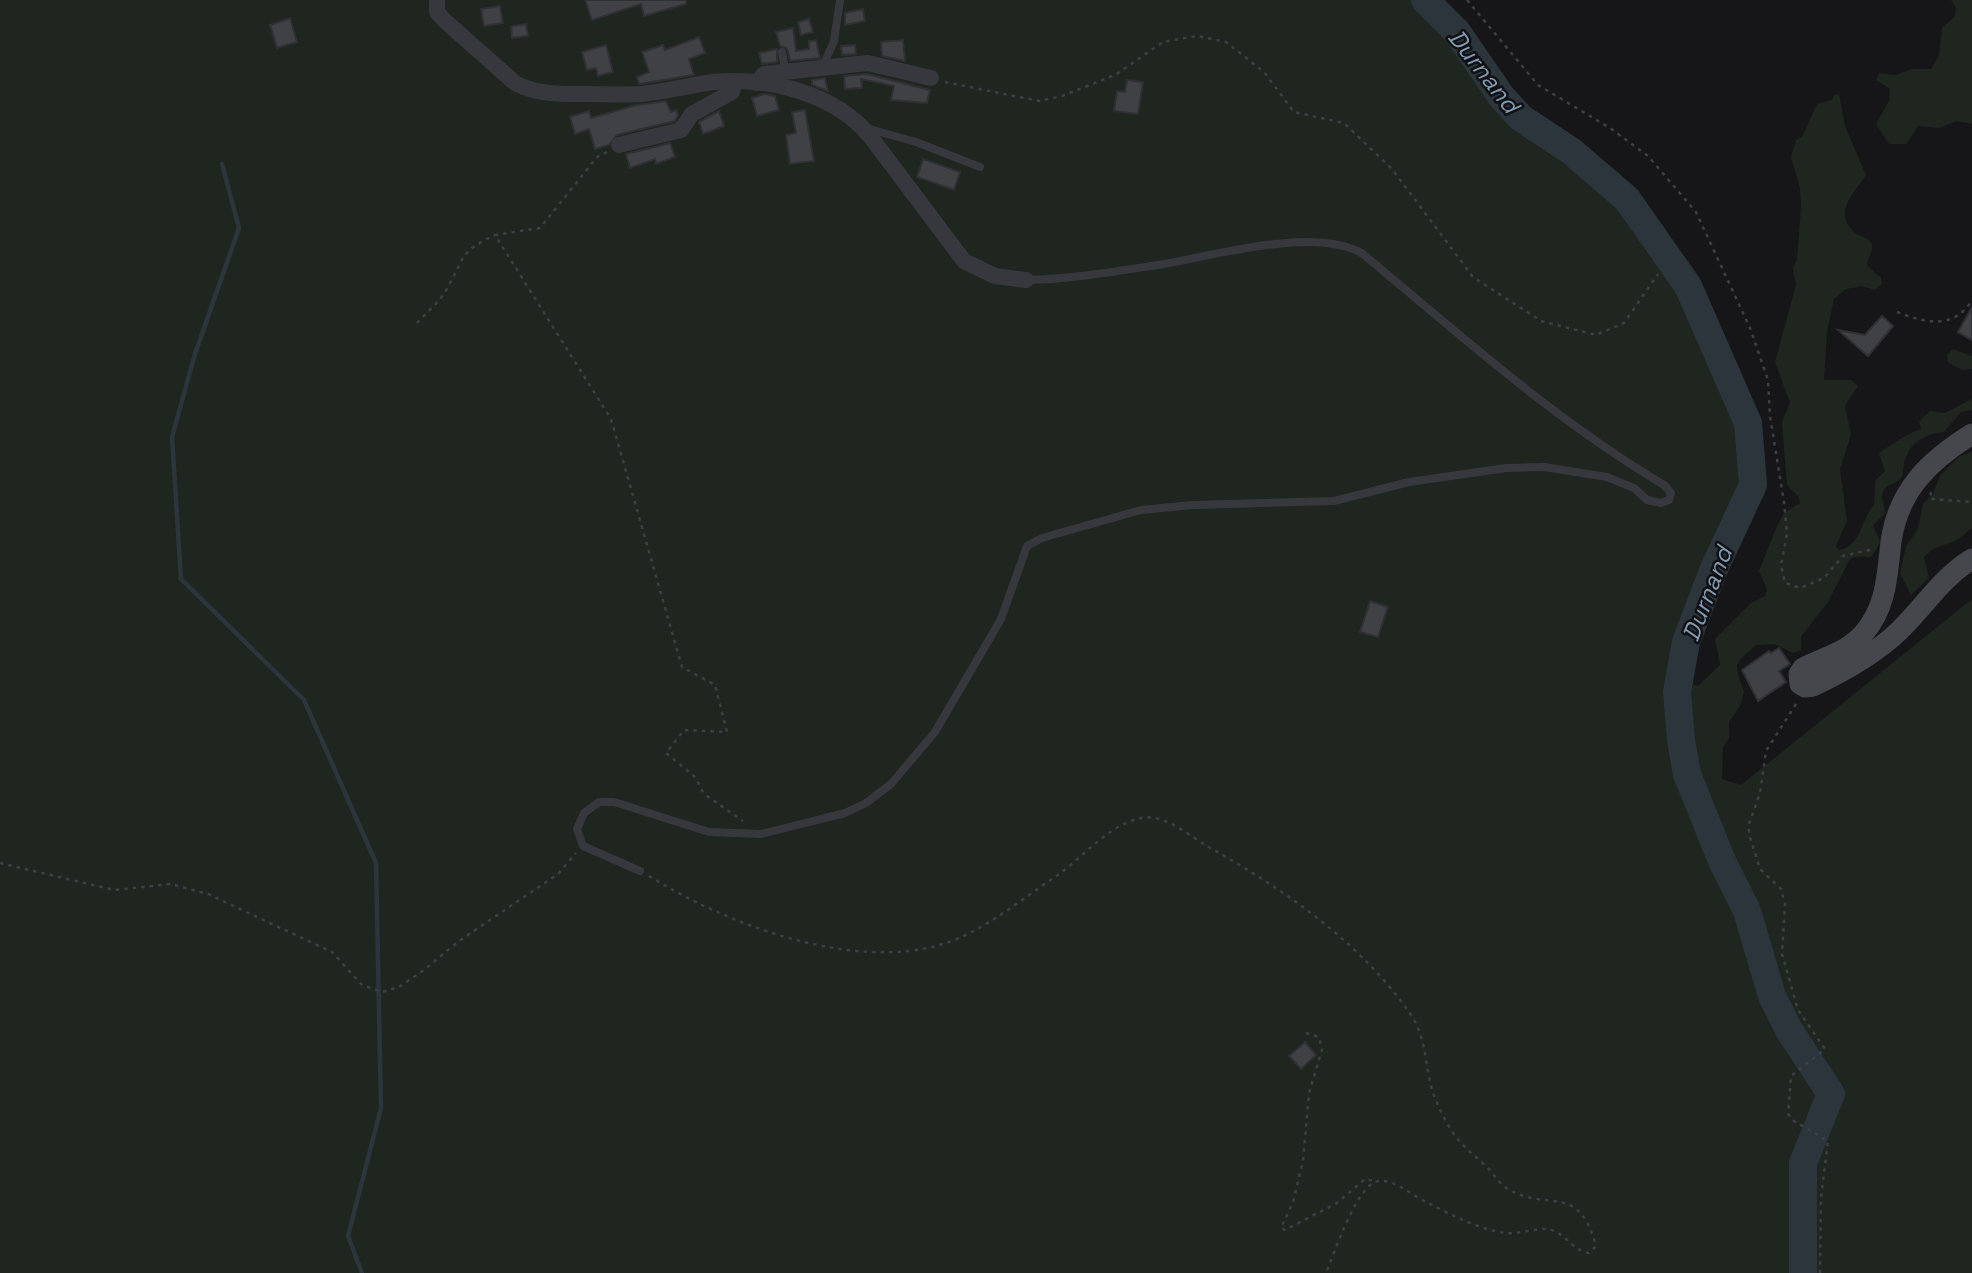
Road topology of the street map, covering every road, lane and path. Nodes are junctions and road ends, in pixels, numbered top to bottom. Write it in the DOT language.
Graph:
graph roads {
  1 [pos="437,0"];
  2 [pos="840,0"];
  3 [pos="1467,0"];
  4 [pos="782,51"];
  5 [pos="823,66"];
  6 [pos="785,70"];
  7 [pos="931,78"];
  8 [pos="735,81"];
  9 [pos="757,83"];
  10 [pos="866,132"];
  11 [pos="619,145"];
  12 [pos="980,167"];
  13 [pos="495,235"];
  14 [pos="1658,274"];
  15 [pos="1026,280"];
  16 [pos="1972,300"];
  17 [pos="1897,312"];
  18 [pos="417,323"];
  19 [pos="1972,434"];
  20 [pos="1911,486"];
  21 [pos="1972,502"];
  22 [pos="1891,548"];
  23 [pos="1972,559"];
  24 [pos="1798,701"];
  25 [pos="761,834"];
  26 [pos="583,846"];
  27 [pos="0,863"];
  28 [pos="640,871"];
  29 [pos="1306,1033"];
  30 [pos="1376,1181"];
  31 [pos="1326,1273"];
  32 [pos="1820,1273"];
  1 -- 8 [label="street"];
  2 -- 5 [label="lane"];
  3 -- 22 [label="path"];
  4 -- 6 [label="lane"];
  5 -- 6 [label="street"];
  5 -- 7 [label="street"];
  6 -- 9 [label="street"];
  7 -- 14 [label="path"];
  8 -- 9 [label="street"];
  8 -- 11 [label="street"];
  9 -- 10 [label="street"];
  10 -- 12 [label="lane"];
  10 -- 15 [label="street"];
  11 -- 13 [label="path"];
  13 -- 18 [label="path"];
  13 -- 25 [label="path"];
  15 -- 25 [label="lane"];
  16 -- 17 [label="path"];
  19 -- 20 [label="street"];
  20 -- 21 [label="path"];
  20 -- 22 [label="street"];
  22 -- 23 [label="street"];
  24 -- 32 [label="path"];
  25 -- 26 [label="lane"];
  26 -- 27 [label="path"];
  26 -- 28 [label="lane"];
  28 -- 30 [label="path"];
  29 -- 30 [label="path"];
  30 -- 31 [label="path"];
}
